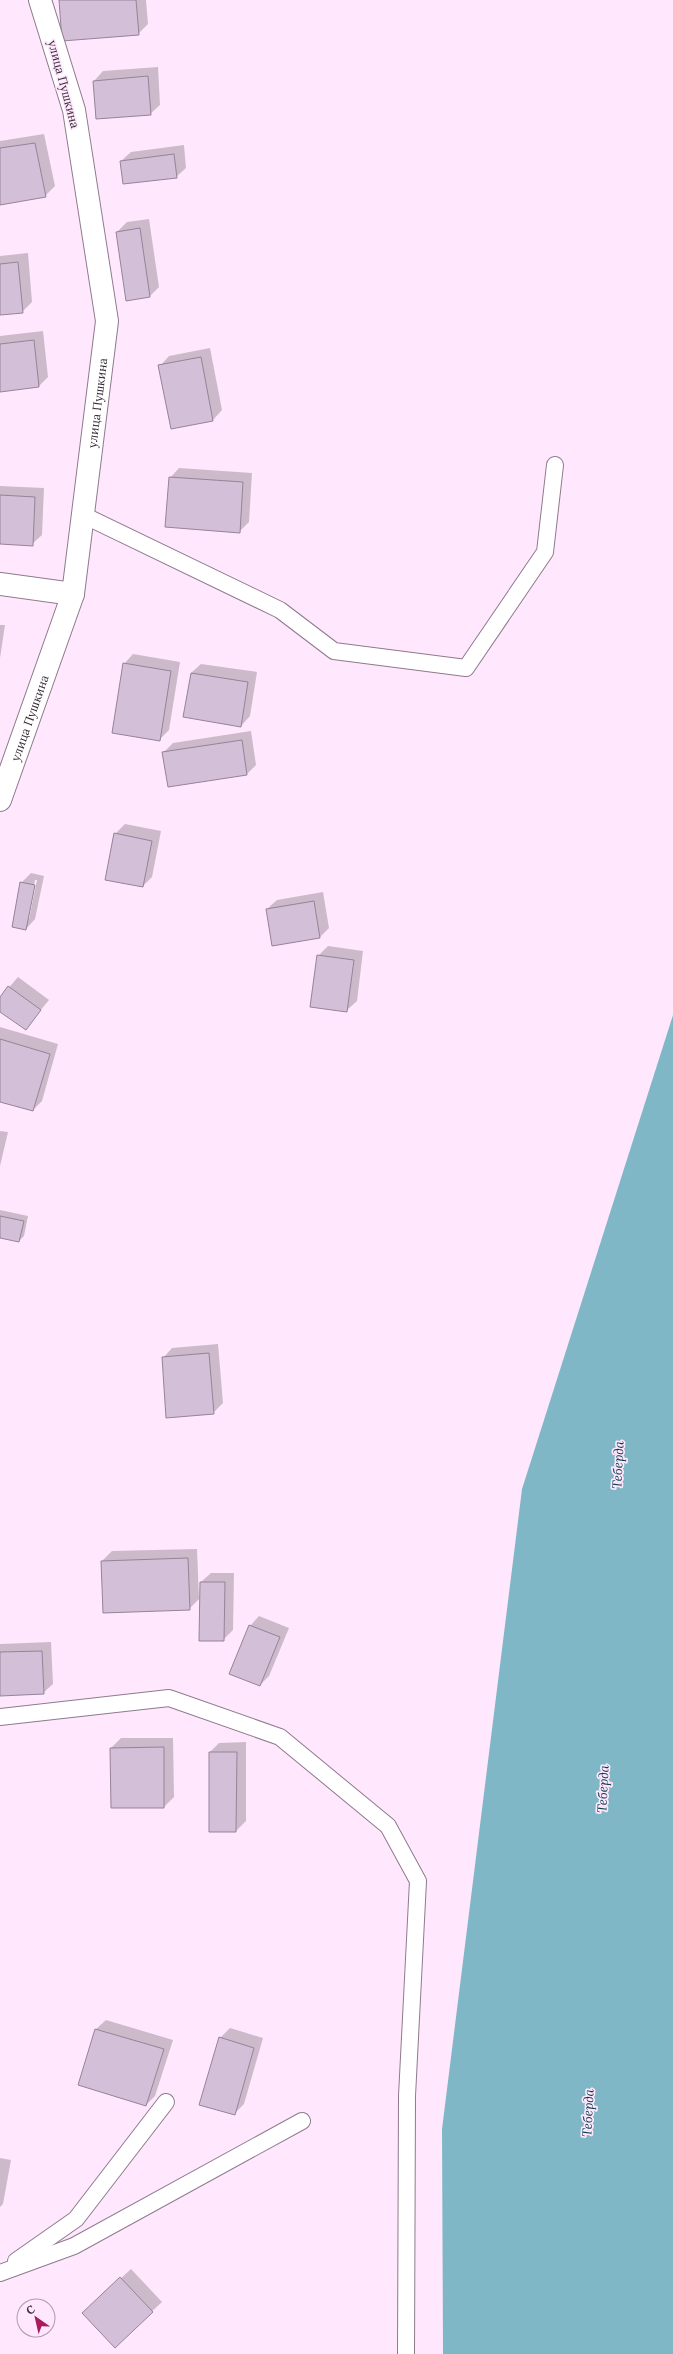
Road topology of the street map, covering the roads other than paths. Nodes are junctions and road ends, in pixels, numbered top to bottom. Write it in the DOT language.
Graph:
graph roads {
  1 [pos="40,0"];
  2 [pos="555,465"];
  3 [pos="83,515"];
  4 [pos="0,584"];
  5 [pos="73,594"];
  6 [pos="0,800"];
  7 [pos="0,1716"];
  8 [pos="166,2102"];
  9 [pos="302,2121"];
  10 [pos="0,2273"];
  11 [pos="406,2354"];
  1 -- 3 [label="street, улица Пушкина"];
  2 -- 3 [label="lane"];
  3 -- 5 [label="street, улица Пушкина"];
  4 -- 5 [label="street"];
  5 -- 6 [label="street, улица Пушкина"];
  7 -- 11 [label="lane"];
  8 -- 10 [label="lane"];
  9 -- 10 [label="lane"];
}
